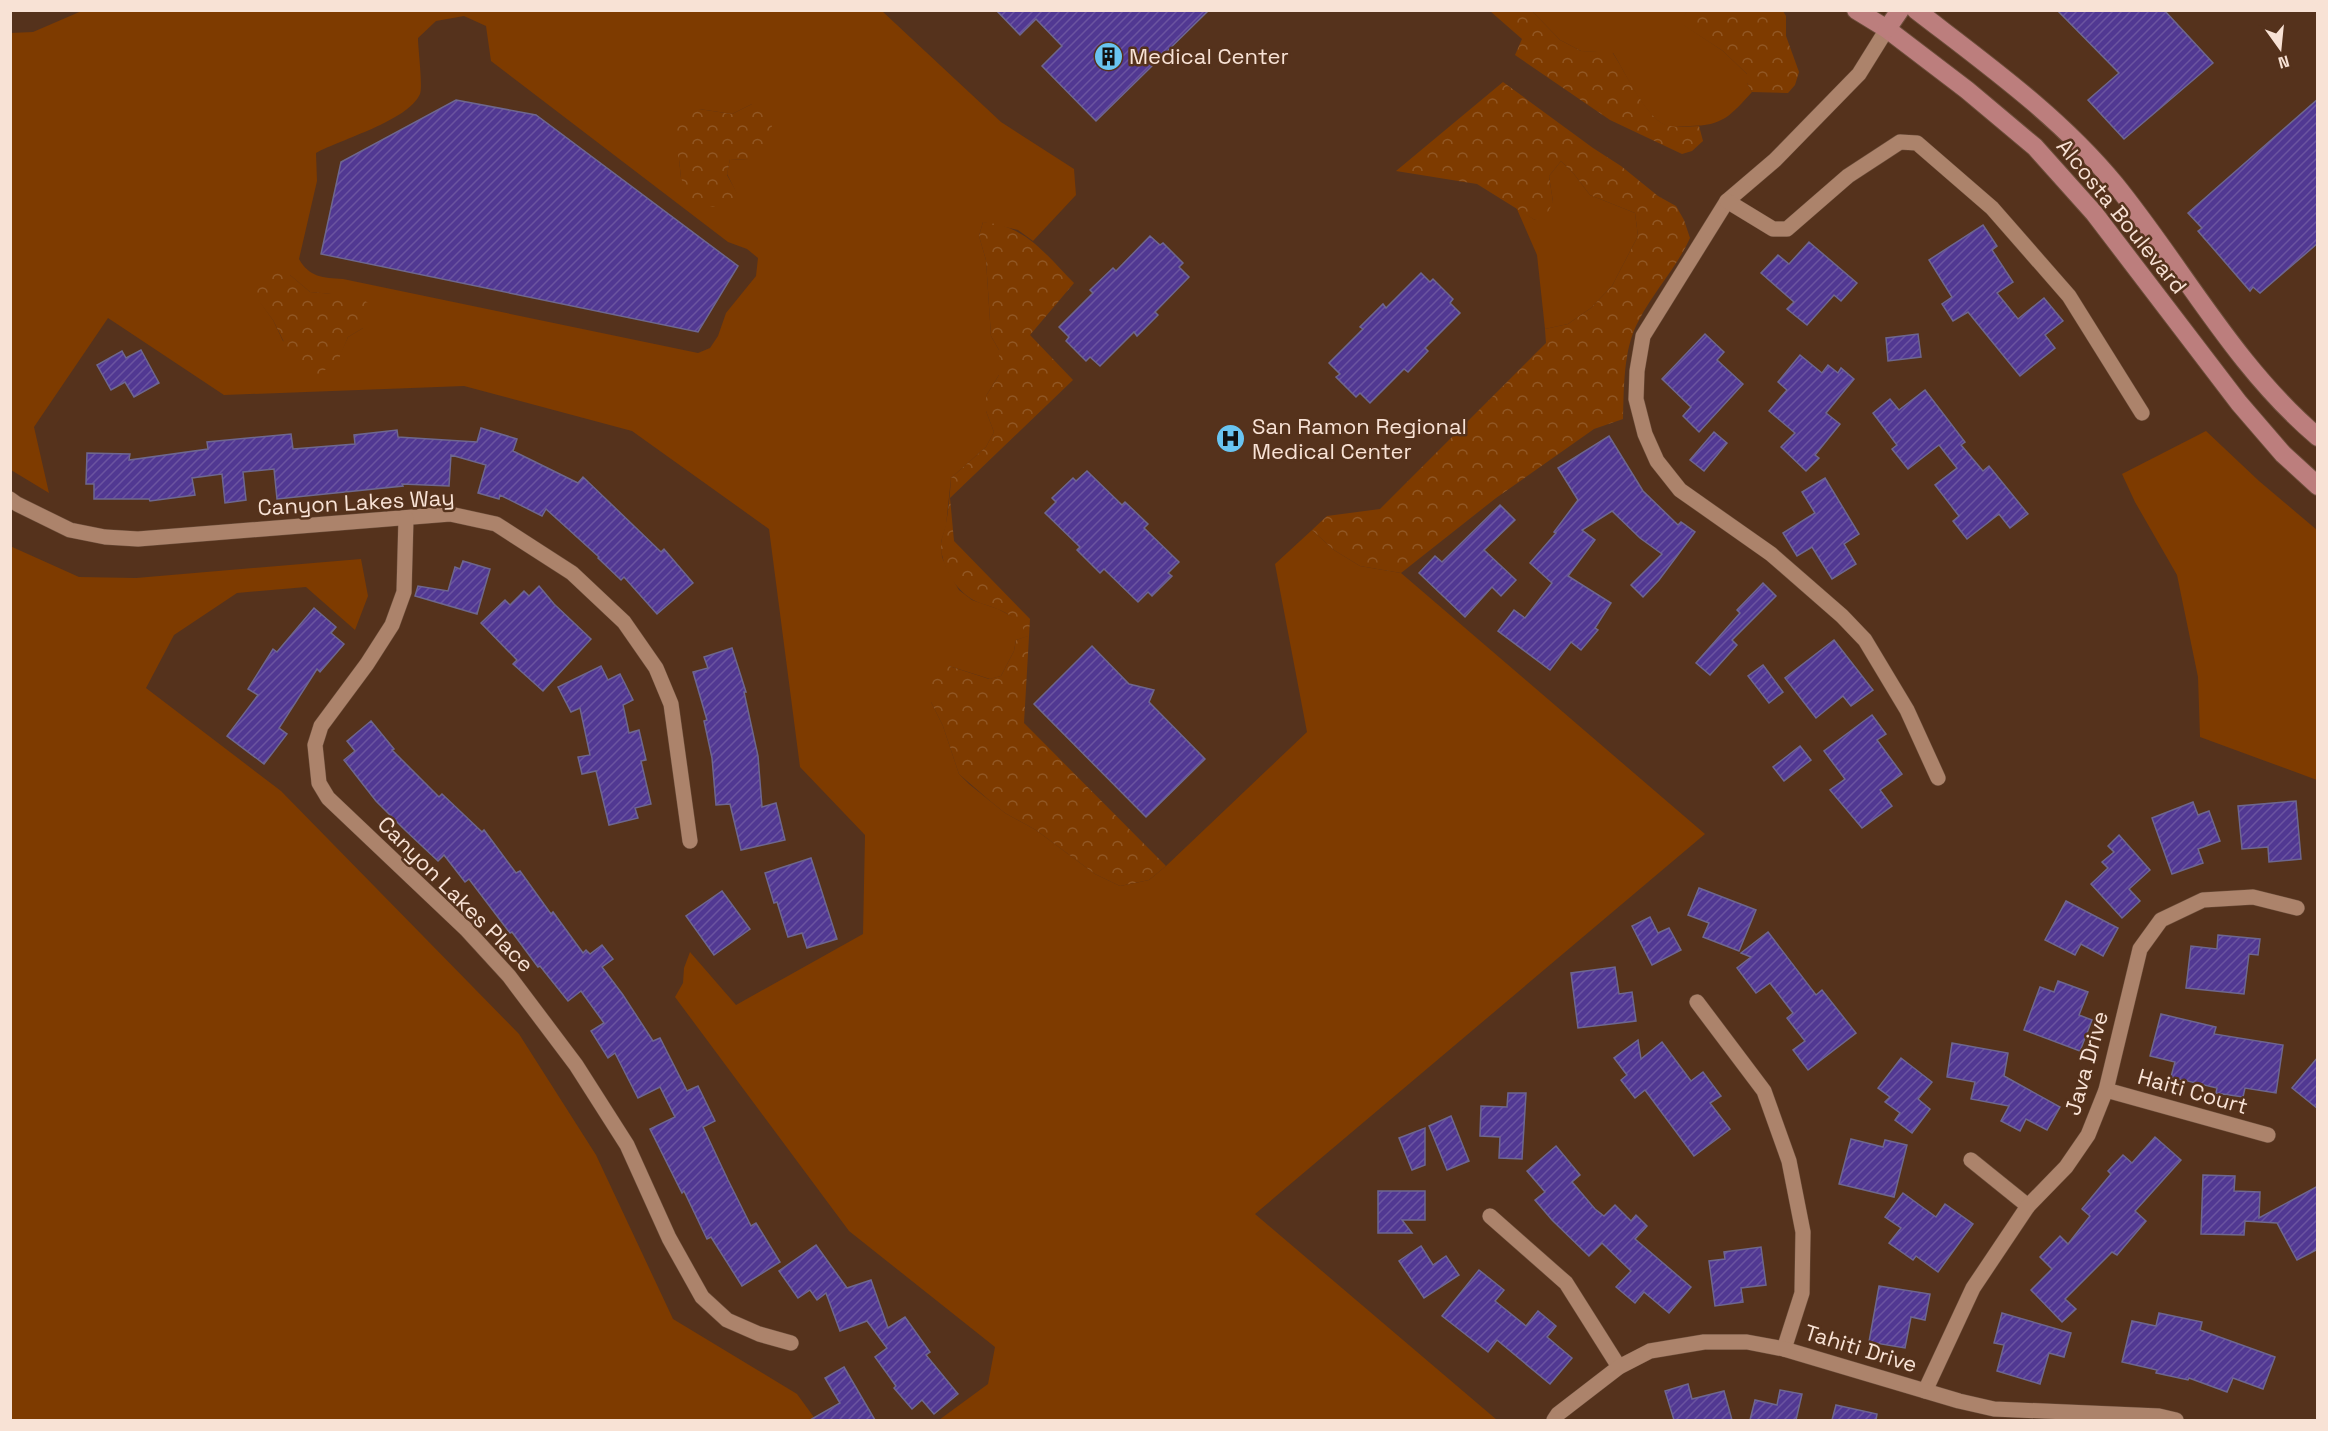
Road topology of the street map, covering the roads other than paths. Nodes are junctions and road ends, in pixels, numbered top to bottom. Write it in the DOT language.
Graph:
graph roads {
  1 [pos="1856,10"];
  2 [pos="1900,10"];
  3 [pos="1916,10"];
  4 [pos="1887,29"];
  5 [pos="1727,201"];
  6 [pos="2142,413"];
  7 [pos="2318,437"];
  8 [pos="2318,486"];
  9 [pos="10,499"];
  10 [pos="406,518"];
  11 [pos="1938,778"];
  12 [pos="690,841"];
  13 [pos="2297,908"];
  14 [pos="1696,1002"];
  15 [pos="2106,1090"];
  16 [pos="2268,1135"];
  17 [pos="1971,1160"];
  18 [pos="2028,1206"];
  19 [pos="1490,1216"];
  20 [pos="791,1343"];
  21 [pos="1784,1349"];
  22 [pos="1619,1367"];
  23 [pos="1924,1391"];
  24 [pos="1554,1420"];
  25 [pos="2176,1420"];
  1 -- 4 [label="main road, Alcosta Boulevard"];
  2 -- 4 [label="main road"];
  3 -- 7 [label="main road, Alcosta Boulevard"];
  4 -- 5 [label="street"];
  4 -- 8 [label="main road, Alcosta Boulevard"];
  5 -- 6 [label="street"];
  5 -- 11 [label="street"];
  9 -- 10 [label="street, Canyon Lakes Way"];
  10 -- 12 [label="street, Canyon Lakes Way"];
  10 -- 20 [label="street, Canyon Lakes Place"];
  13 -- 15 [label="street, Java Drive"];
  14 -- 21 [label="street"];
  15 -- 16 [label="street, Haiti Court"];
  15 -- 18 [label="street, Java Drive"];
  17 -- 18 [label="street"];
  18 -- 23 [label="street, Java Drive"];
  19 -- 22 [label="street"];
  21 -- 22 [label="street, Tahiti Drive"];
  21 -- 23 [label="street, Tahiti Drive"];
  22 -- 24 [label="street, Tahiti Drive"];
  23 -- 25 [label="street, Tahiti Drive"];
}
